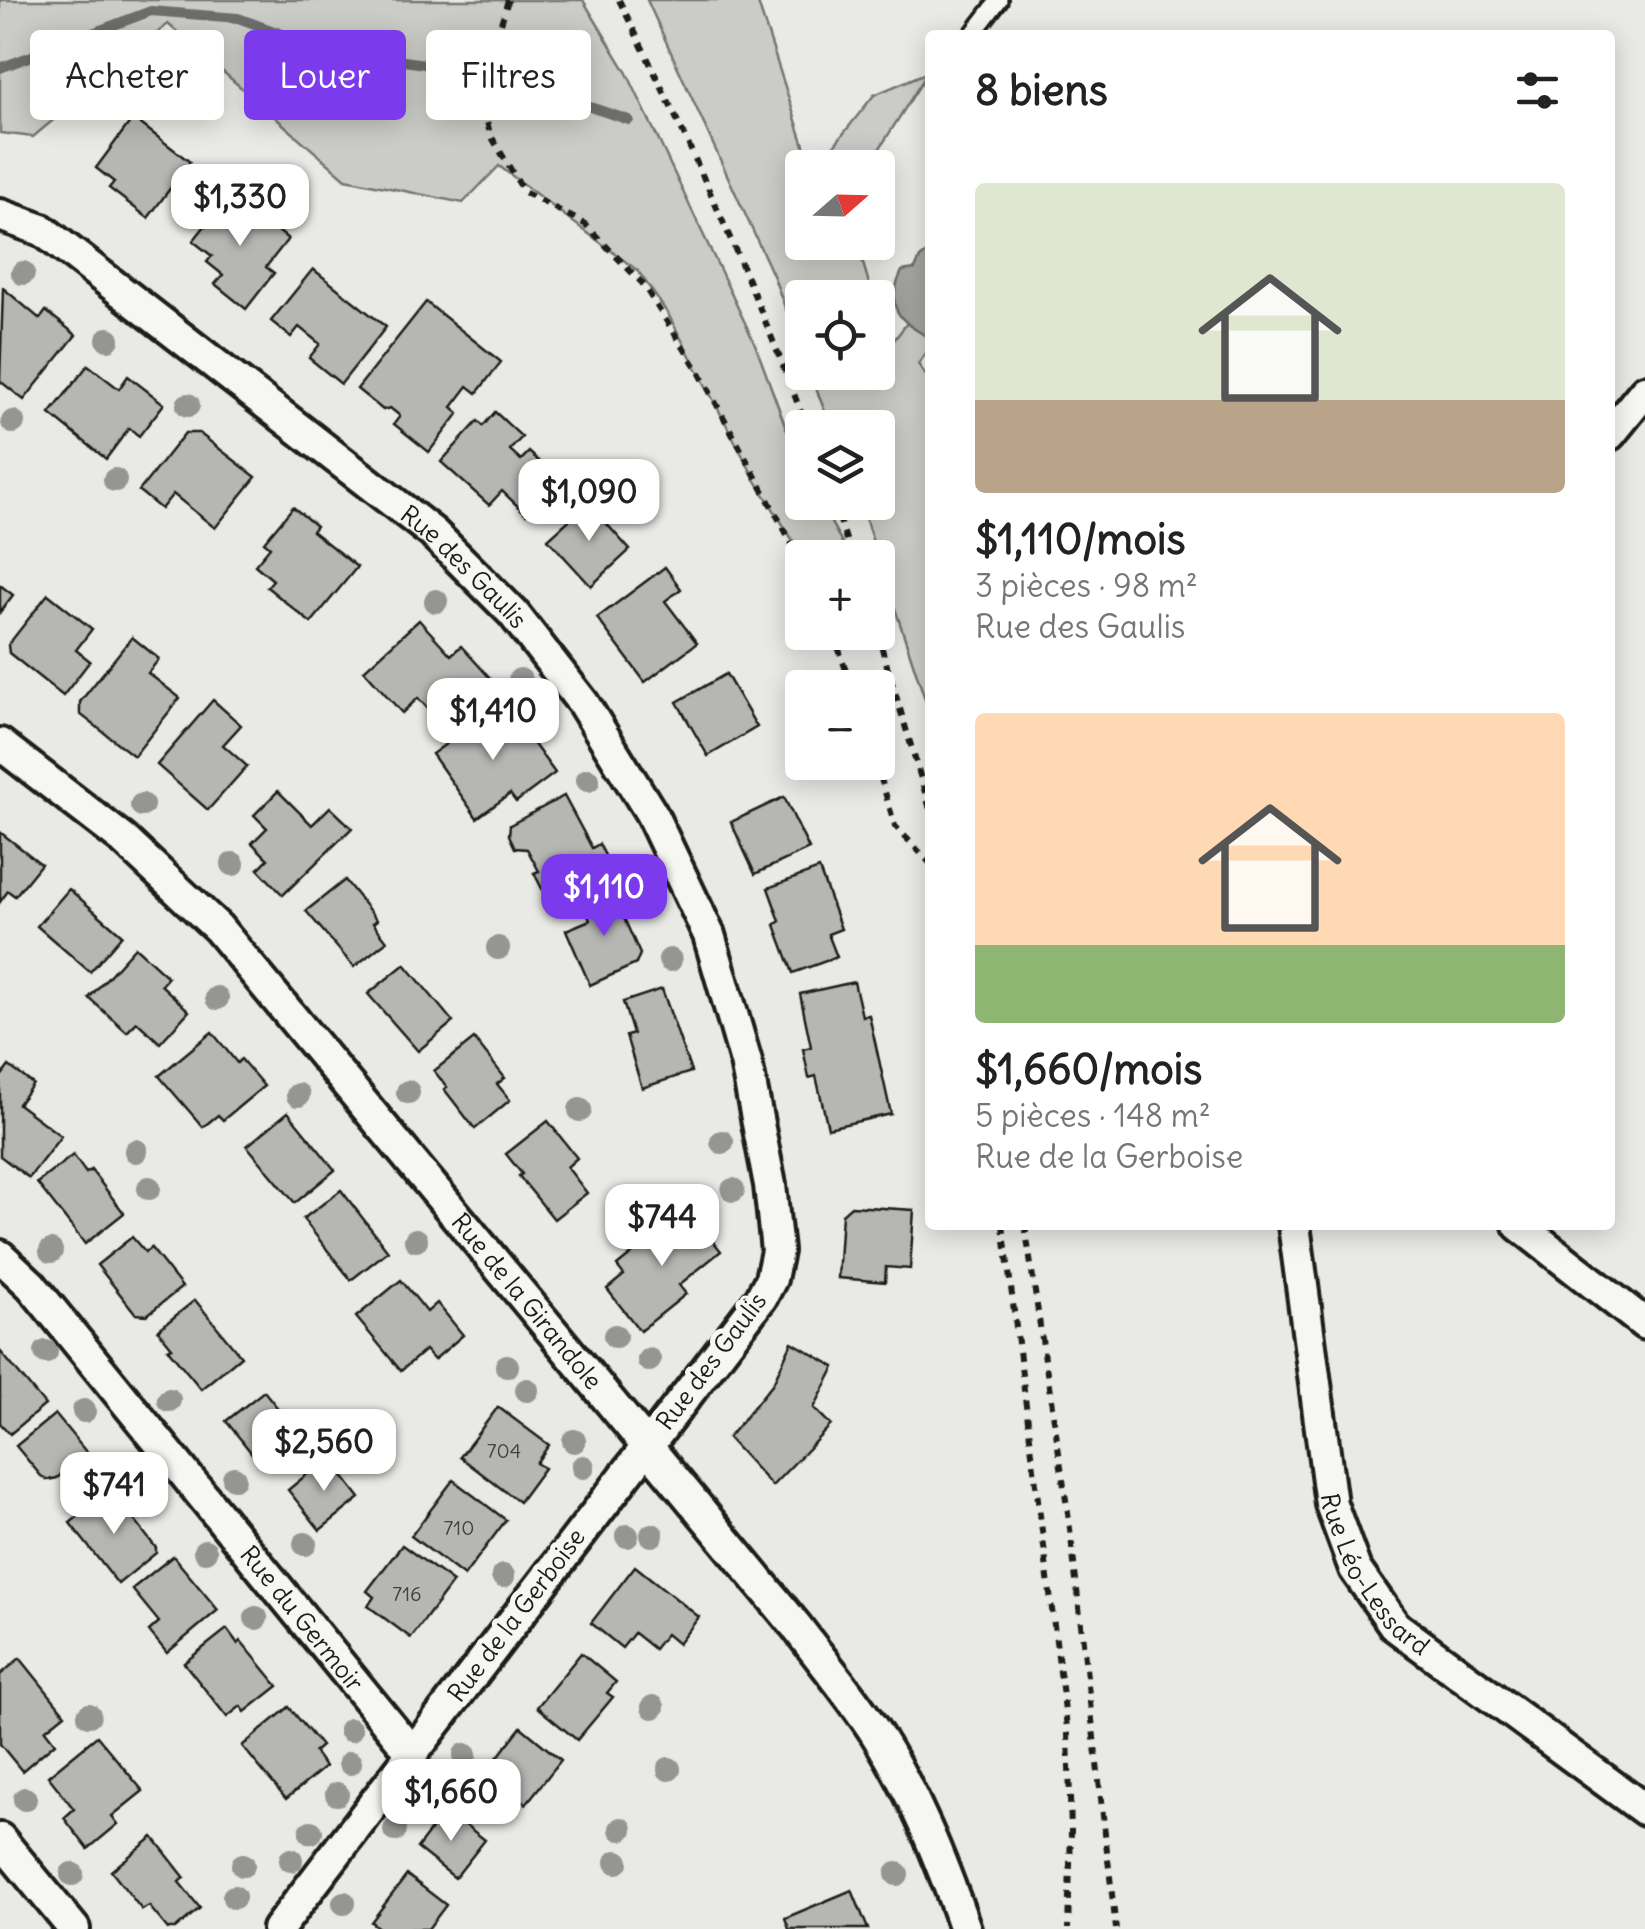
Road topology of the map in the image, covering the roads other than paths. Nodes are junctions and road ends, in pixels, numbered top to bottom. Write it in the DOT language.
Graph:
graph roads {
  1 [pos="998,0"];
  2 [pos="976,30"];
  3 [pos="0,215"];
  4 [pos="1645,391"];
  5 [pos="1615,428"];
  6 [pos="0,744"];
  7 [pos="1295,1230"];
  8 [pos="1525,1230"];
  9 [pos="0,1256"];
  10 [pos="1645,1324"];
  11 [pos="646,1445"];
  12 [pos="412,1752"];
  13 [pos="1645,1810"];
  14 [pos="0,1839"];
  15 [pos="74,1929"];
  16 [pos="278,1929"];
  17 [pos="965,1929"];
  1 -- 2 [label="lane"];
  3 -- 11 [label="street, Rue des Gaulis"];
  4 -- 5 [label="street"];
  6 -- 11 [label="street, Rue de la Girandole"];
  7 -- 13 [label="street, Rue Léo-Lessard"];
  8 -- 10 [label="street"];
  9 -- 12 [label="street, Rue du Germoir"];
  11 -- 12 [label="street, Rue de la Gerboise"];
  11 -- 17 [label="street, Rue de la Girandole"];
  12 -- 16 [label="street, Rue de la Gerboise"];
  14 -- 15 [label="street"];
}
